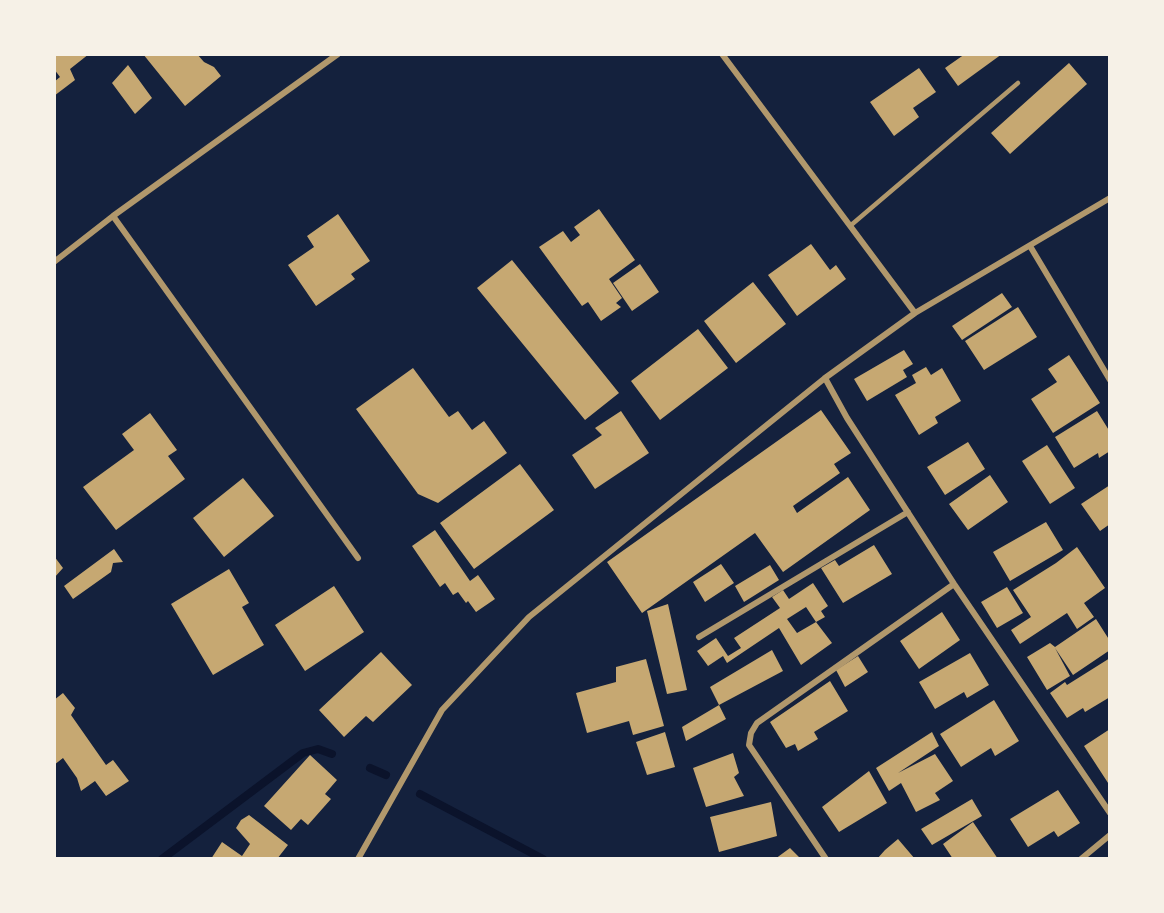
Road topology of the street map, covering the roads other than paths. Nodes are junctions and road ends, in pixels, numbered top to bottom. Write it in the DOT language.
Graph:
graph roads {
  1 [pos="338,54"];
  2 [pos="722,54"];
  3 [pos="1018,82"];
  4 [pos="1110,198"];
  5 [pos="113,216"];
  6 [pos="850,226"];
  7 [pos="1030,246"];
  8 [pos="54,261"];
  9 [pos="915,313"];
  10 [pos="825,378"];
  11 [pos="1110,380"];
  12 [pos="908,512"];
  13 [pos="358,558"];
  14 [pos="954,584"];
  15 [pos="699,638"];
  16 [pos="1109,809"];
  17 [pos="1110,835"];
  18 [pos="358,859"];
  19 [pos="826,859"];
  20 [pos="1081,859"];
  1 -- 5 [label="street"];
  2 -- 6 [label="street"];
  3 -- 6 [label="lane"];
  4 -- 7 [label="street"];
  5 -- 8 [label="street"];
  5 -- 13 [label="street"];
  6 -- 9 [label="street"];
  7 -- 9 [label="street"];
  7 -- 11 [label="street"];
  9 -- 10 [label="street"];
  10 -- 12 [label="street"];
  10 -- 18 [label="street"];
  12 -- 14 [label="street"];
  12 -- 15 [label="street"];
  14 -- 16 [label="street"];
  14 -- 19 [label="street"];
  17 -- 20 [label="street"];
}
